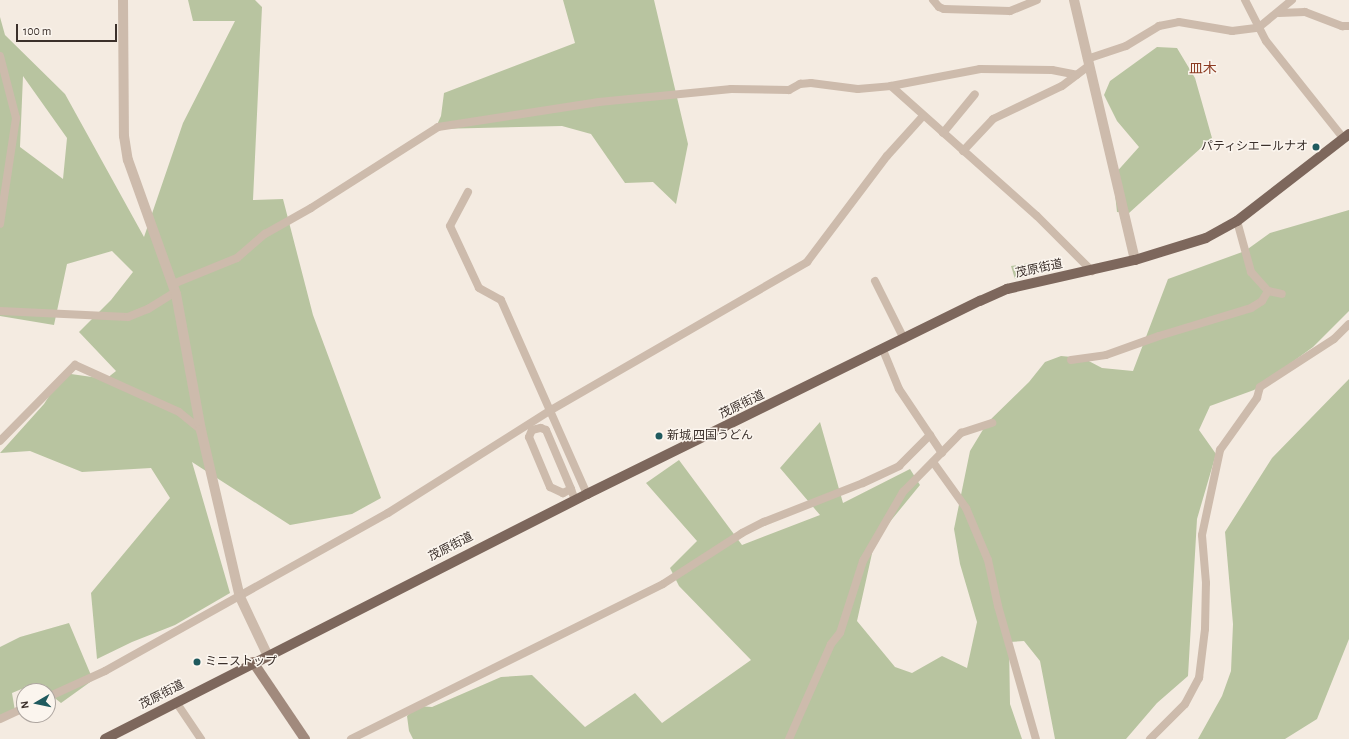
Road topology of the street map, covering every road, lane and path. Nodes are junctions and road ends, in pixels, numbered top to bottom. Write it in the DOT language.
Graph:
graph roads {
  1 [pos="123,0"];
  2 [pos="933,0"];
  3 [pos="1037,0"];
  4 [pos="1074,0"];
  5 [pos="1245,0"];
  6 [pos="1292,0"];
  7 [pos="1279,13"];
  8 [pos="1349,26"];
  9 [pos="1258,28"];
  10 [pos="0,56"];
  11 [pos="1088,63"];
  12 [pos="1077,75"];
  13 [pos="891,86"];
  14 [pos="975,94"];
  15 [pos="923,116"];
  16 [pos="943,134"];
  17 [pos="1347,137"];
  18 [pos="963,151"];
  19 [pos="468,192"];
  20 [pos="1237,221"];
  21 [pos="0,224"];
  22 [pos="1135,260"];
  23 [pos="1092,271"];
  24 [pos="875,280"];
  25 [pos="174,288"];
  26 [pos="1268,291"];
  27 [pos="1282,294"];
  28 [pos="0,311"];
  29 [pos="1349,324"];
  30 [pos="904,339"];
  31 [pos="883,350"];
  32 [pos="1071,360"];
  33 [pos="551,410"];
  34 [pos="992,423"];
  35 [pos="201,430"];
  36 [pos="930,435"];
  37 [pos="0,441"];
  38 [pos="942,453"];
  39 [pos="933,462"];
  40 [pos="571,489"];
  41 [pos="587,494"];
  42 [pos="575,500"];
  43 [pos="240,597"];
  44 [pos="267,654"];
  45 [pos="253,662"];
  46 [pos="56,693"];
  47 [pos="176,702"];
  48 [pos="16,712"];
  49 [pos="0,719"];
  50 [pos="105,739"];
  51 [pos="201,739"];
  52 [pos="305,739"];
  53 [pos="351,739"];
  54 [pos="789,739"];
  55 [pos="1036,739"];
  56 [pos="1150,739"];
  1 -- 25 [label="street"];
  2 -- 3 [label="street"];
  4 -- 11 [label="street"];
  5 -- 9 [label="street"];
  6 -- 7 [label="street"];
  7 -- 8 [label="street"];
  7 -- 9 [label="street"];
  9 -- 11 [label="street"];
  9 -- 17 [label="street"];
  10 -- 21 [label="street"];
  11 -- 12 [label="street"];
  11 -- 22 [label="street"];
  12 -- 13 [label="street"];
  12 -- 18 [label="street"];
  13 -- 15 [label="street"];
  13 -- 25 [label="street"];
  14 -- 16 [label="street"];
  15 -- 16 [label="street"];
  15 -- 33 [label="street"];
  16 -- 18 [label="street"];
  17 -- 20 [label="main road, 茂原街道"];
  18 -- 23 [label="street"];
  19 -- 33 [label="street"];
  20 -- 22 [label="main road, 茂原街道"];
  20 -- 26 [label="street"];
  22 -- 23 [label="main road, 茂原街道"];
  23 -- 30 [label="main road, 茂原街道"];
  24 -- 30 [label="street"];
  25 -- 28 [label="street"];
  25 -- 35 [label="street"];
  26 -- 27 [label="street"];
  26 -- 32 [label="street"];
  29 -- 56 [label="street"];
  30 -- 31 [label="main road, 茂原街道"];
  31 -- 36 [label="street"];
  31 -- 41 [label="main road, 茂原街道"];
  33 -- 41 [label="street"];
  33 -- 43 [label="street"];
  34 -- 38 [label="street"];
  35 -- 37 [label="street"];
  35 -- 43 [label="street"];
  36 -- 38 [label="street"];
  36 -- 53 [label="street"];
  38 -- 39 [label="street"];
  39 -- 54 [label="street"];
  39 -- 55 [label="street"];
  40 -- 40 [label="street"];
  40 -- 42 [label="street"];
  41 -- 42 [label="main road, 茂原街道"];
  42 -- 44 [label="main road, 茂原街道"];
  43 -- 44 [label="street"];
  43 -- 46 [label="street"];
  44 -- 45 [label="main road, 茂原街道"];
  45 -- 47 [label="main road, 茂原街道"];
  45 -- 52 [label="main road"];
  47 -- 50 [label="main road, 茂原街道"];
  47 -- 51 [label="street"];
  48 -- 49 [label="street"];
}
